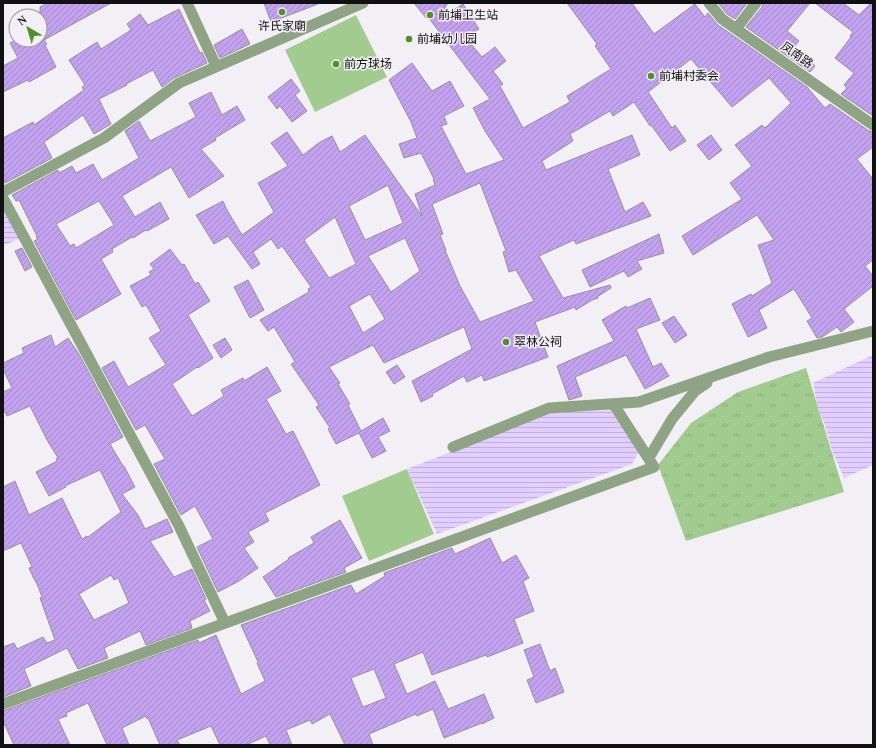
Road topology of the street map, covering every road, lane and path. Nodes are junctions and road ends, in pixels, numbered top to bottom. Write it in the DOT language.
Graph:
graph roads {
  1 [pos="187,3"];
  2 [pos="363,3"];
  3 [pos="709,3"];
  4 [pos="756,3"];
  5 [pos="736,28"];
  6 [pos="216,66"];
  7 [pos="873,125"];
  8 [pos="3,192"];
  9 [pos="3,198"];
  10 [pos="873,331"];
  11 [pos="721,374"];
  12 [pos="614,405"];
  13 [pos="453,447"];
  14 [pos="650,456"];
  15 [pos="225,623"];
  16 [pos="3,704"];
  1 -- 6 [label="street"];
  2 -- 6 [label="street"];
  3 -- 5 [label="street, 凤南路"];
  4 -- 5 [label="street"];
  5 -- 7 [label="street, 凤南路"];
  6 -- 8 [label="street"];
  9 -- 15 [label="street"];
  10 -- 11 [label="street"];
  11 -- 12 [label="street"];
  11 -- 14 [label="street"];
  12 -- 13 [label="street"];
  12 -- 15 [label="street"];
  15 -- 16 [label="street"];
}
